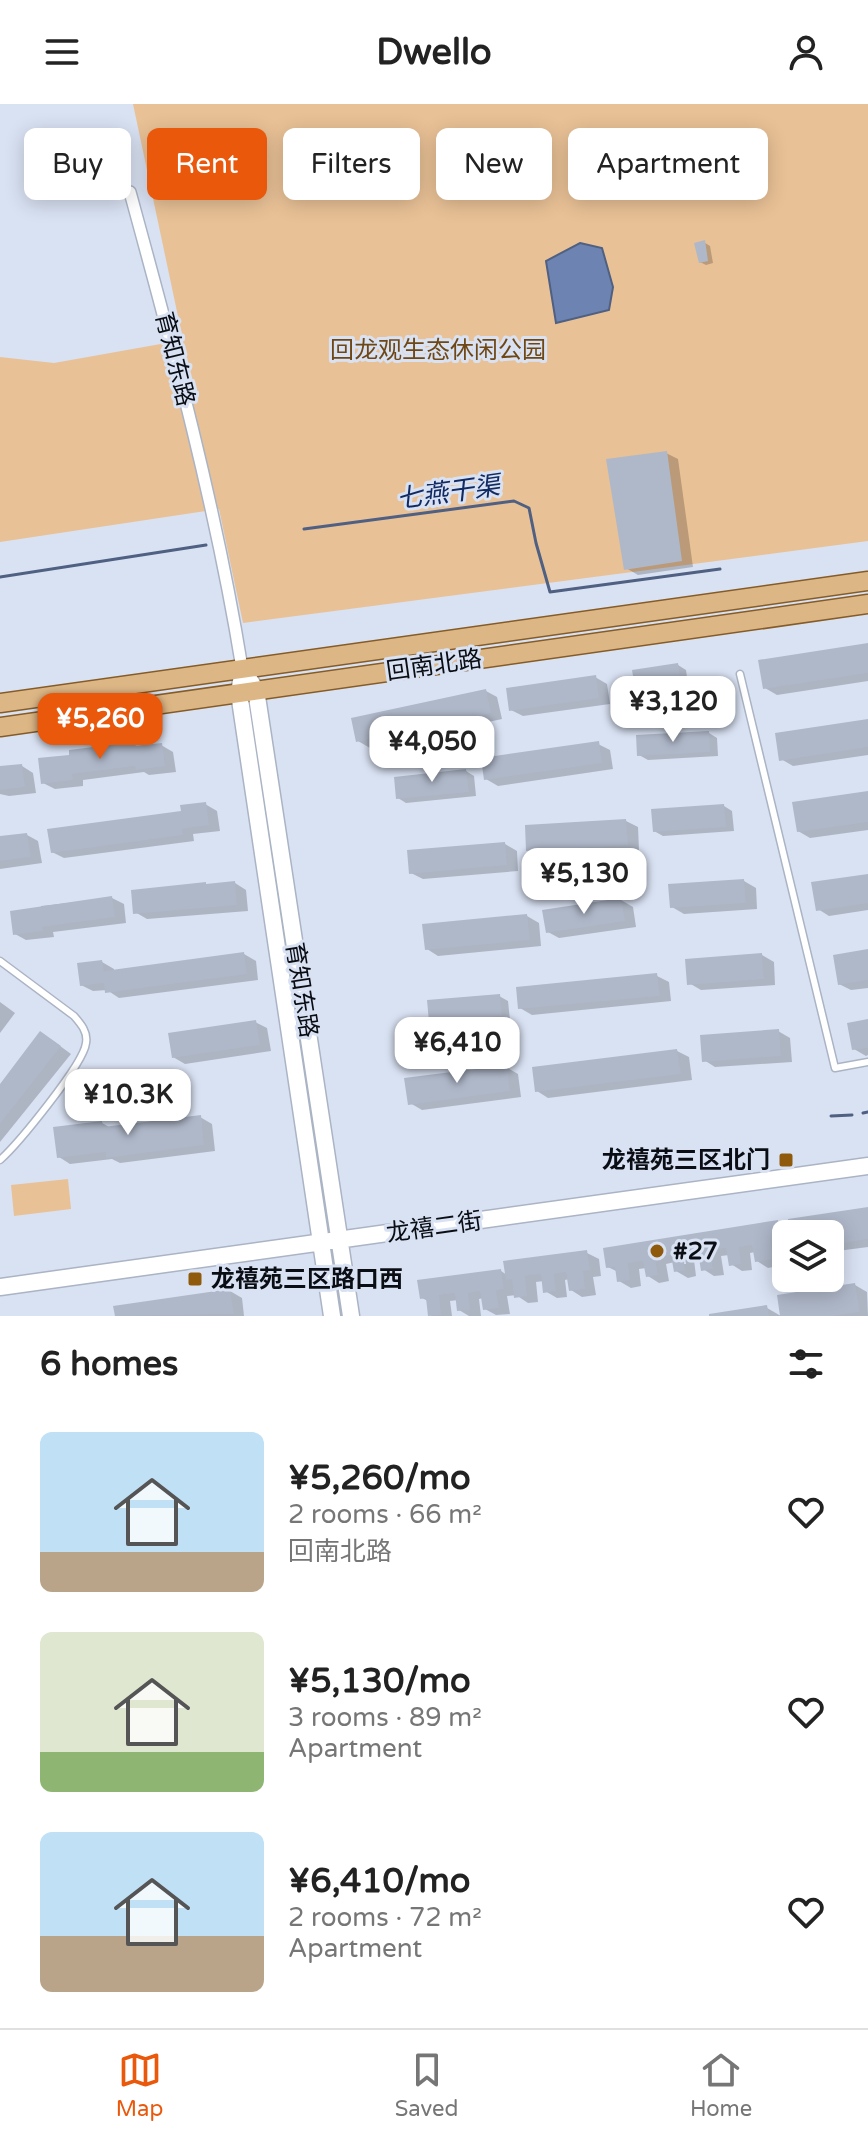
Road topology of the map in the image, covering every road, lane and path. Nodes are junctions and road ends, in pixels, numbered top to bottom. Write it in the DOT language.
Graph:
graph roads {
  1 [pos="131,196"];
  2 [pos="868,581"];
  3 [pos="868,604"];
  4 [pos="242,668"];
  5 [pos="740,674"];
  6 [pos="248,692"];
  7 [pos="0,703"];
  8 [pos="0,727"];
  9 [pos="0,961"];
  10 [pos="868,1062"];
  11 [pos="0,1160"];
  12 [pos="868,1166"];
  13 [pos="339,1240"];
  14 [pos="321,1243"];
  15 [pos="0,1287"];
  16 [pos="332,1316"];
  17 [pos="351,1316"];
  1 -- 4 [label="street, 育知东路"];
  2 -- 4 [label="main road, 回南北路"];
  3 -- 6 [label="main road, 回南北路"];
  4 -- 6 [label="main road, 育知东路"];
  4 -- 7 [label="main road, 回南北路"];
  5 -- 10 [label="lane"];
  6 -- 8 [label="main road, 回南北路"];
  6 -- 13 [label="main road, 育知东路"];
  6 -- 14 [label="main road, 育知东路"];
  9 -- 11 [label="lane"];
  12 -- 13 [label="main road, 龙禧二街"];
  13 -- 14 [label="main road, 龙禧二街"];
  13 -- 17 [label="main road, 育知东路"];
  14 -- 15 [label="main road, 龙禧二街"];
  14 -- 16 [label="main road, 育知东路"];
}
